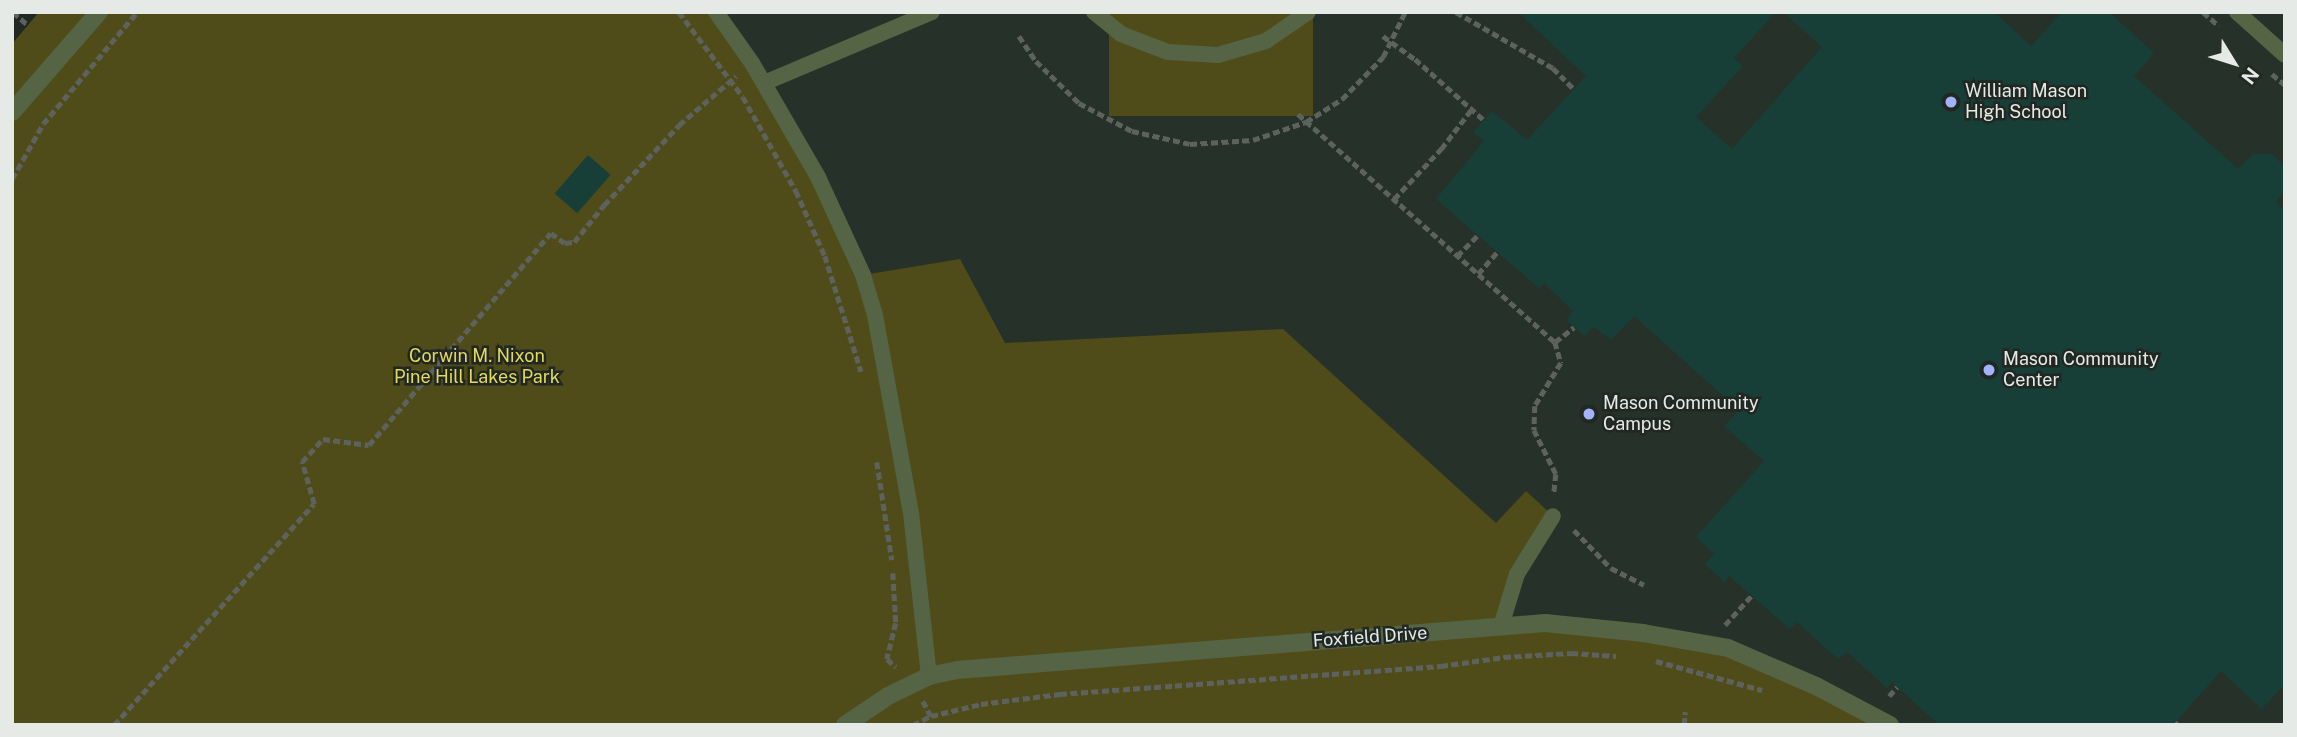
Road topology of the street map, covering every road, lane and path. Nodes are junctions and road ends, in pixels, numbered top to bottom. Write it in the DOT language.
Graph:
graph roads {
  1 [pos="13,12"];
  2 [pos="99,12"];
  3 [pos="137,12"];
  4 [pos="679,12"];
  5 [pos="716,12"];
  6 [pos="932,12"];
  7 [pos="1094,12"];
  8 [pos="1308,12"];
  9 [pos="1405,12"];
  10 [pos="1456,12"];
  11 [pos="2237,12"];
  12 [pos="28,25"];
  13 [pos="1018,36"];
  14 [pos="1383,36"];
  15 [pos="1391,40"];
  16 [pos="2285,55"];
  17 [pos="740,74"];
  18 [pos="731,80"];
  19 [pos="764,83"];
  20 [pos="1574,89"];
  21 [pos="1471,110"];
  22 [pos="12,112"];
  23 [pos="1298,114"];
  24 [pos="1484,120"];
  25 [pos="1306,121"];
  26 [pos="12,179"];
  27 [pos="1395,199"];
  28 [pos="1478,235"];
  29 [pos="1497,252"];
  30 [pos="1457,256"];
  31 [pos="1478,274"];
  32 [pos="1574,327"];
  33 [pos="1555,342"];
  34 [pos="861,373"];
  35 [pos="875,450"];
  36 [pos="1554,492"];
  37 [pos="1553,516"];
  38 [pos="1574,530"];
  39 [pos="1644,585"];
  40 [pos="1752,595"];
  41 [pos="1725,625"];
  42 [pos="1501,626"];
  43 [pos="1619,656"];
  44 [pos="1643,658"];
  45 [pos="894,665"];
  46 [pos="929,676"];
  47 [pos="1897,687"];
  48 [pos="1769,692"];
  49 [pos="1889,696"];
  50 [pos="924,703"];
  51 [pos="1685,712"];
  52 [pos="931,716"];
  53 [pos="114,725"];
  54 [pos="845,725"];
  55 [pos="913,725"];
  56 [pos="1684,725"];
  57 [pos="1890,725"];
  1 -- 12 [label="path"];
  2 -- 22 [label="street"];
  3 -- 26 [label="path"];
  4 -- 18 [label="path"];
  5 -- 19 [label="lane"];
  6 -- 19 [label="lane"];
  7 -- 8 [label="lane"];
  9 -- 15 [label="path"];
  10 -- 20 [label="path"];
  11 -- 16 [label="lane"];
  13 -- 25 [label="path"];
  14 -- 15 [label="path"];
  15 -- 21 [label="path"];
  15 -- 25 [label="path"];
  17 -- 18 [label="path"];
  18 -- 34 [label="path"];
  18 -- 53 [label="path"];
  19 -- 46 [label="lane"];
  21 -- 24 [label="path"];
  21 -- 27 [label="path"];
  23 -- 25 [label="path"];
  25 -- 27 [label="path"];
  27 -- 30 [label="path"];
  28 -- 30 [label="path"];
  29 -- 31 [label="path"];
  30 -- 31 [label="path"];
  31 -- 33 [label="path"];
  32 -- 33 [label="path"];
  33 -- 36 [label="path"];
  35 -- 45 [label="path"];
  37 -- 42 [label="lane"];
  38 -- 39 [label="path"];
  40 -- 41 [label="path"];
  42 -- 46 [label="street, Foxfield Drive"];
  42 -- 57 [label="street, Foxfield Drive"];
  43 -- 52 [label="path"];
  44 -- 48 [label="path"];
  46 -- 54 [label="street, Foxfield Drive"];
  47 -- 49 [label="path"];
  50 -- 52 [label="path"];
  51 -- 56 [label="path"];
  52 -- 55 [label="path"];
}
